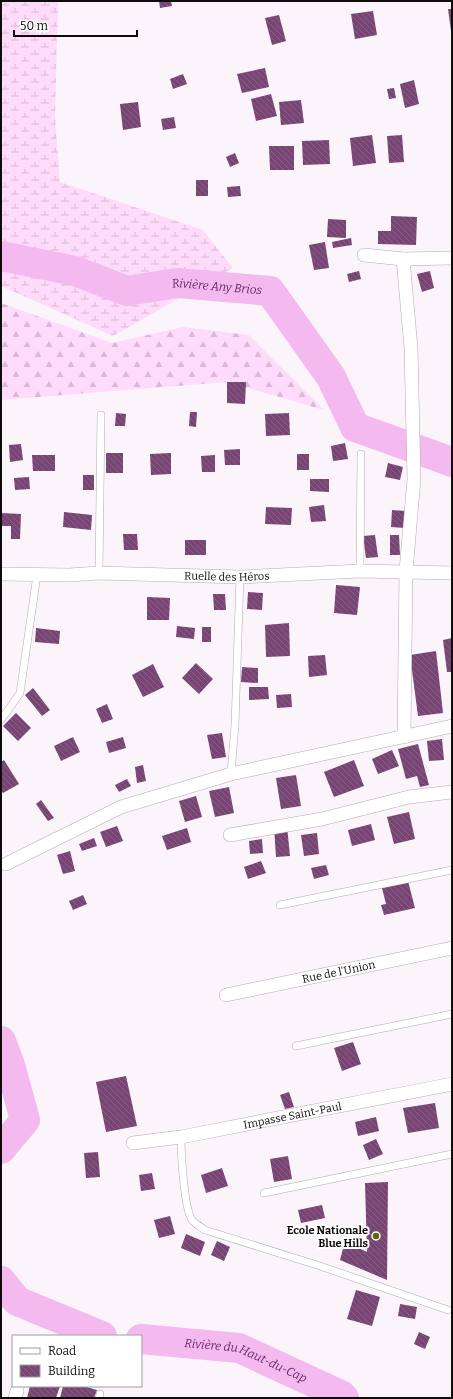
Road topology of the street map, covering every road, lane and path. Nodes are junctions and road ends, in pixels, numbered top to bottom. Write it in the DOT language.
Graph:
graph roads {
  1 [pos="364,255"];
  2 [pos="452,258"];
  3 [pos="403,259"];
  4 [pos="101,415"];
  5 [pos="362,454"];
  6 [pos="360,571"];
  7 [pos="406,571"];
  8 [pos="99,573"];
  9 [pos="452,573"];
  10 [pos="1,574"];
  11 [pos="37,574"];
  12 [pos="240,577"];
  13 [pos="1,720"];
  14 [pos="452,726"];
  15 [pos="404,737"];
  16 [pos="231,774"];
  17 [pos="452,792"];
  18 [pos="230,835"];
  19 [pos="6,864"];
  20 [pos="452,870"];
  21 [pos="280,905"];
  22 [pos="452,948"];
  23 [pos="226,995"];
  24 [pos="452,1014"];
  25 [pos="296,1046"];
  26 [pos="452,1084"];
  27 [pos="181,1137"];
  28 [pos="133,1143"];
  29 [pos="452,1154"];
  30 [pos="264,1193"];
  31 [pos="451,1311"];
  1 -- 3 [label="street"];
  2 -- 3 [label="street"];
  3 -- 7 [label="street"];
  4 -- 8 [label="lane"];
  5 -- 6 [label="lane"];
  6 -- 7 [label="street, Ruelle des Héros"];
  6 -- 12 [label="street, Ruelle des Héros"];
  7 -- 9 [label="street, Ruelle des Héros"];
  7 -- 15 [label="street"];
  8 -- 11 [label="street, Ruelle des Héros"];
  8 -- 12 [label="street, Ruelle des Héros"];
  10 -- 11 [label="street, Ruelle des Héros"];
  11 -- 13 [label="lane"];
  12 -- 16 [label="lane"];
  14 -- 15 [label="street"];
  15 -- 16 [label="street"];
  16 -- 19 [label="street"];
  17 -- 18 [label="street"];
  20 -- 21 [label="lane"];
  22 -- 23 [label="street, Rue de l'Union"];
  24 -- 25 [label="lane"];
  26 -- 27 [label="street, Impasse Saint-Paul"];
  27 -- 28 [label="street, Impasse Saint-Paul"];
  27 -- 31 [label="lane"];
  29 -- 30 [label="lane"];
}
